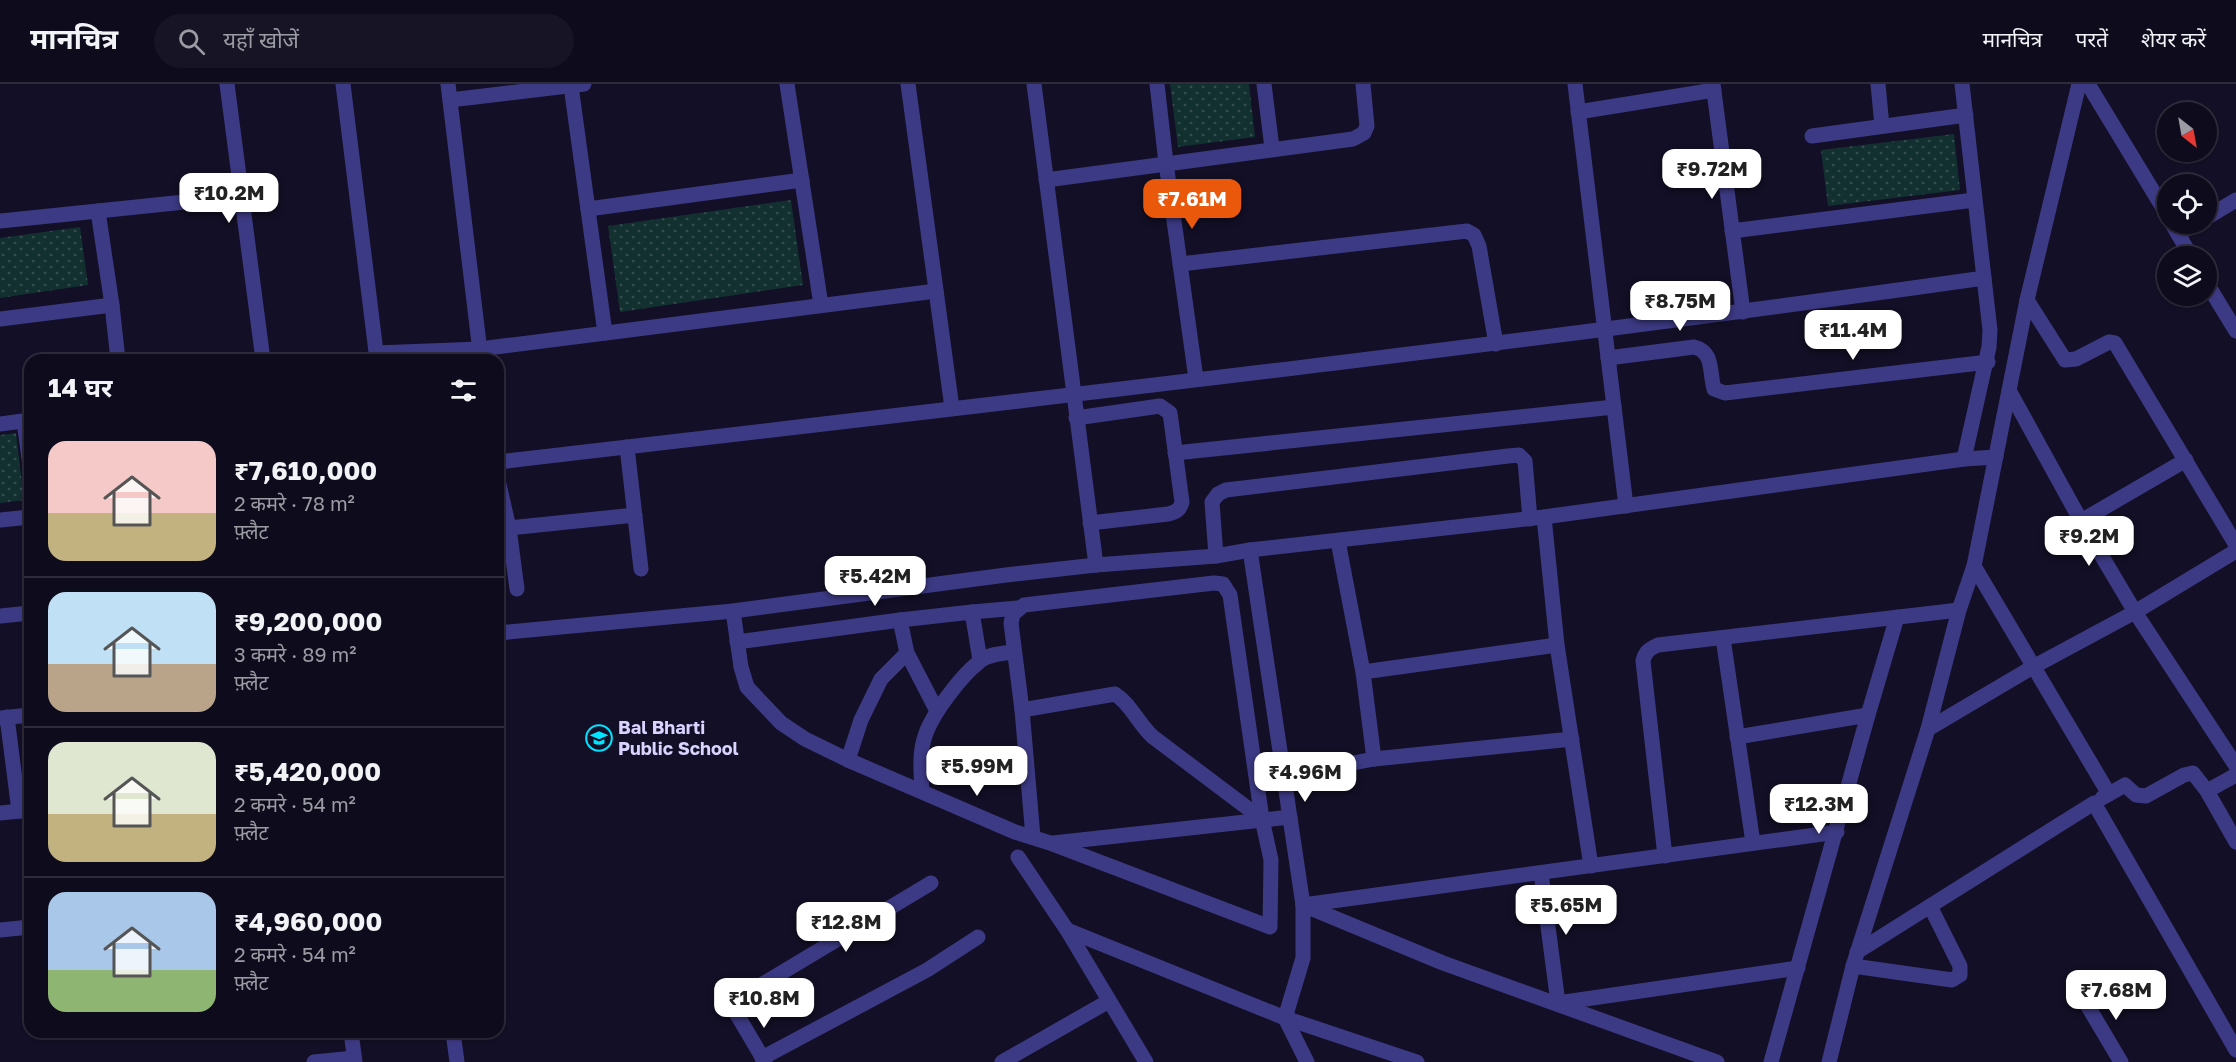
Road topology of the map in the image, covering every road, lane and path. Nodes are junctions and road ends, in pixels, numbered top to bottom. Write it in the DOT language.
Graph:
graph roads {
  1 [pos="227,84"];
  2 [pos="343,84"];
  3 [pos="448,84"];
  4 [pos="787,84"];
  5 [pos="908,84"];
  6 [pos="1034,84"];
  7 [pos="1158,84"];
  8 [pos="1264,84"];
  9 [pos="1363,84"];
  10 [pos="1575,84"];
  11 [pos="1878,84"];
  12 [pos="1962,84"];
  13 [pos="2079,84"];
  14 [pos="2088,84"];
  15 [pos="578,85"];
  16 [pos="1714,87"];
  17 [pos="450,100"];
  18 [pos="1578,112"];
  19 [pos="1966,115"];
  20 [pos="1882,126"];
  21 [pos="1812,135"];
  22 [pos="1272,148"];
  23 [pos="1166,163"];
  24 [pos="802,180"];
  25 [pos="1046,180"];
  26 [pos="242,196"];
  27 [pos="2157,198"];
  28 [pos="1974,200"];
  29 [pos="2236,200"];
  30 [pos="588,208"];
  31 [pos="98,211"];
  32 [pos="2217,211"];
  33 [pos="0,221"];
  34 [pos="1732,231"];
  35 [pos="1180,264"];
  36 [pos="1984,278"];
  37 [pos="936,291"];
  38 [pos="2027,300"];
  39 [pos="2217,300"];
  40 [pos="112,305"];
  41 [pos="821,305"];
  42 [pos="1743,312"];
  43 [pos="0,319"];
  44 [pos="1605,331"];
  45 [pos="2236,331"];
  46 [pos="605,333"];
  47 [pos="1496,344"];
  48 [pos="117,354"];
  49 [pos="262,354"];
  50 [pos="376,354"];
  51 [pos="481,354"];
  52 [pos="1608,358"];
  53 [pos="1988,362"];
  54 [pos="1196,379"];
  55 [pos="2010,392"];
  56 [pos="1073,396"];
  57 [pos="1614,407"];
  58 [pos="952,408"];
  59 [pos="1076,418"];
  60 [pos="24,421"];
  61 [pos="0,424"];
  62 [pos="627,447"];
  63 [pos="1175,453"];
  64 [pos="1996,457"];
  65 [pos="1964,459"];
  66 [pos="2186,459"];
  67 [pos="504,461"];
  68 [pos="504,506"];
  69 [pos="1626,506"];
  70 [pos="635,515"];
  71 [pos="24,518"];
  72 [pos="1537,518"];
  73 [pos="0,520"];
  74 [pos="2081,521"];
  75 [pos="1090,523"];
  76 [pos="509,528"];
  77 [pos="1338,541"];
  78 [pos="2236,545"];
  79 [pos="1250,550"];
  80 [pos="2236,550"];
  81 [pos="1216,556"];
  82 [pos="1096,565"];
  83 [pos="1974,566"];
  84 [pos="641,569"];
  85 [pos="517,589"];
  86 [pos="1018,608"];
  87 [pos="1959,610"];
  88 [pos="733,611"];
  89 [pos="972,612"];
  90 [pos="2135,612"];
  91 [pos="24,614"];
  92 [pos="0,616"];
  93 [pos="1897,617"];
  94 [pos="900,620"];
  95 [pos="504,632"];
  96 [pos="1723,638"];
  97 [pos="737,642"];
  98 [pos="1557,645"];
  99 [pos="1014,652"];
  100 [pos="907,653"];
  101 [pos="980,660"];
  102 [pos="2034,667"];
  103 [pos="1363,672"];
  104 [pos="1022,710"];
  105 [pos="937,711"];
  106 [pos="1868,715"];
  107 [pos="24,716"];
  108 [pos="3,718"];
  109 [pos="1928,729"];
  110 [pos="1737,737"];
  111 [pos="1572,739"];
  112 [pos="1374,759"];
  113 [pos="848,760"];
  114 [pos="2236,766"];
  115 [pos="2236,775"];
  116 [pos="1284,776"];
  117 [pos="922,791"];
  118 [pos="2207,791"];
  119 [pos="2109,794"];
  120 [pos="2094,803"];
  121 [pos="24,811"];
  122 [pos="0,813"];
  123 [pos="1290,817"];
  124 [pos="1262,819"];
  125 [pos="1837,832"];
  126 [pos="1033,837"];
  127 [pos="2236,842"];
  128 [pos="1050,843"];
  129 [pos="1753,843"];
  130 [pos="1665,856"];
  131 [pos="1018,857"];
  132 [pos="1591,866"];
  133 [pos="1541,873"];
  134 [pos="931,883"];
  135 [pos="1303,905"];
  136 [pos="1929,906"];
  137 [pos="24,928"];
  138 [pos="0,930"];
  139 [pos="1067,930"];
  140 [pos="978,937"];
  141 [pos="1855,959"];
  142 [pos="1798,968"];
  143 [pos="2083,998"];
  144 [pos="1109,1001"];
  145 [pos="1558,1003"];
  146 [pos="1285,1018"];
  147 [pos="352,1038"];
  148 [pos="454,1038"];
  149 [pos="2236,1050"];
  150 [pos="354,1060"];
  151 [pos="764,1060"];
  152 [pos="314,1062"];
  153 [pos="457,1062"];
  154 [pos="1002,1062"];
  155 [pos="1146,1062"];
  156 [pos="1307,1062"];
  157 [pos="1417,1062"];
  158 [pos="1717,1062"];
  159 [pos="1771,1062"];
  160 [pos="1828,1062"];
  161 [pos="2121,1062"];
  1 -- 26 [label="street"];
  2 -- 50 [label="street"];
  3 -- 17 [label="street"];
  4 -- 24 [label="street"];
  5 -- 37 [label="street"];
  6 -- 25 [label="street"];
  7 -- 23 [label="street"];
  8 -- 22 [label="street"];
  9 -- 22 [label="street"];
  10 -- 18 [label="street"];
  11 -- 20 [label="street"];
  12 -- 19 [label="street"];
  13 -- 38 [label="street"];
  14 -- 27 [label="street"];
  15 -- 17 [label="street"];
  15 -- 30 [label="street"];
  16 -- 18 [label="street"];
  16 -- 34 [label="street"];
  17 -- 51 [label="street"];
  18 -- 44 [label="street"];
  19 -- 20 [label="street"];
  19 -- 28 [label="street"];
  20 -- 21 [label="street"];
  22 -- 23 [label="street"];
  23 -- 25 [label="street"];
  23 -- 35 [label="street"];
  24 -- 30 [label="street"];
  24 -- 41 [label="street"];
  25 -- 56 [label="street"];
  26 -- 31 [label="street"];
  26 -- 49 [label="street"];
  28 -- 34 [label="street"];
  28 -- 36 [label="street"];
  29 -- 32 [label="street"];
  30 -- 46 [label="street"];
  31 -- 33 [label="street"];
  31 -- 40 [label="street"];
  34 -- 42 [label="street"];
  35 -- 47 [label="street"];
  35 -- 54 [label="street"];
  36 -- 42 [label="street"];
  36 -- 53 [label="street"];
  37 -- 41 [label="street"];
  37 -- 58 [label="street"];
  38 -- 55 [label="street"];
  38 -- 66 [label="street"];
  39 -- 45 [label="street"];
  40 -- 43 [label="street"];
  40 -- 48 [label="street"];
  41 -- 46 [label="street"];
  42 -- 44 [label="street"];
  44 -- 47 [label="street"];
  44 -- 52 [label="street"];
  46 -- 51 [label="street"];
  47 -- 54 [label="street"];
  52 -- 53 [label="street"];
  52 -- 57 [label="street"];
  53 -- 65 [label="street"];
  54 -- 56 [label="street"];
  55 -- 64 [label="street"];
  55 -- 74 [label="street"];
  56 -- 58 [label="street"];
  56 -- 59 [label="street"];
  57 -- 63 [label="street"];
  57 -- 69 [label="street"];
  58 -- 62 [label="street"];
  59 -- 63 [label="street"];
  59 -- 75 [label="street"];
  60 -- 61 [label="street"];
  62 -- 67 [label="street"];
  62 -- 70 [label="street"];
  63 -- 75 [label="street"];
  64 -- 65 [label="street"];
  64 -- 83 [label="street"];
  65 -- 69 [label="street"];
  66 -- 74 [label="street"];
  66 -- 78 [label="street"];
  68 -- 76 [label="street"];
  69 -- 72 [label="street"];
  70 -- 76 [label="street"];
  70 -- 84 [label="street"];
  71 -- 73 [label="street"];
  72 -- 77 [label="street"];
  72 -- 81 [label="street"];
  72 -- 98 [label="street"];
  74 -- 90 [label="street"];
  75 -- 82 [label="street"];
  76 -- 85 [label="street"];
  77 -- 79 [label="street"];
  77 -- 103 [label="street"];
  79 -- 81 [label="street"];
  79 -- 116 [label="street"];
  80 -- 90 [label="street"];
  81 -- 82 [label="street"];
  82 -- 88 [label="street"];
  83 -- 87 [label="street"];
  83 -- 102 [label="street"];
  86 -- 89 [label="street"];
  86 -- 99 [label="street"];
  86 -- 124 [label="street"];
  87 -- 93 [label="street"];
  87 -- 109 [label="street"];
  88 -- 95 [label="street"];
  88 -- 97 [label="street"];
  89 -- 94 [label="street"];
  89 -- 101 [label="street"];
  90 -- 102 [label="street"];
  90 -- 114 [label="street"];
  91 -- 92 [label="street"];
  93 -- 96 [label="street"];
  93 -- 106 [label="street"];
  94 -- 97 [label="street"];
  94 -- 100 [label="street"];
  96 -- 110 [label="street"];
  96 -- 130 [label="street"];
  97 -- 113 [label="street"];
  98 -- 103 [label="street"];
  98 -- 111 [label="street"];
  99 -- 101 [label="street"];
  99 -- 104 [label="street"];
  100 -- 105 [label="street"];
  100 -- 113 [label="street"];
  101 -- 105 [label="street"];
  102 -- 109 [label="street"];
  102 -- 119 [label="street"];
  103 -- 112 [label="street"];
  104 -- 124 [label="street"];
  104 -- 126 [label="street"];
  105 -- 117 [label="street"];
  106 -- 110 [label="street"];
  106 -- 125 [label="street"];
  107 -- 108 [label="street"];
  108 -- 121 [label="street"];
  109 -- 141 [label="street"];
  110 -- 129 [label="street"];
  111 -- 112 [label="street"];
  111 -- 132 [label="street"];
  112 -- 116 [label="street"];
  113 -- 117 [label="street"];
  115 -- 118 [label="street"];
  116 -- 123 [label="street"];
  117 -- 126 [label="street"];
  118 -- 119 [label="street"];
  118 -- 127 [label="street"];
  119 -- 120 [label="street"];
  120 -- 136 [label="street"];
  120 -- 149 [label="street"];
  121 -- 122 [label="street"];
  123 -- 124 [label="street"];
  123 -- 135 [label="street"];
  124 -- 128 [label="street"];
  124 -- 128 [label="street"];
  125 -- 129 [label="street"];
  125 -- 142 [label="street"];
  126 -- 128 [label="street"];
  129 -- 130 [label="street"];
  130 -- 132 [label="street"];
  131 -- 139 [label="street"];
  132 -- 133 [label="street"];
  133 -- 135 [label="street"];
  133 -- 145 [label="street"];
  134 -- 151 [label="street"];
  135 -- 145 [label="street"];
  135 -- 146 [label="street"];
  136 -- 141 [label="street"];
  136 -- 141 [label="street"];
  137 -- 138 [label="street"];
  139 -- 144 [label="street"];
  139 -- 146 [label="street"];
  140 -- 151 [label="street"];
  141 -- 160 [label="street"];
  142 -- 145 [label="street"];
  142 -- 159 [label="street"];
  143 -- 161 [label="street"];
  144 -- 154 [label="street"];
  144 -- 155 [label="street"];
  145 -- 158 [label="street"];
  146 -- 156 [label="street"];
  146 -- 157 [label="street"];
  147 -- 150 [label="street"];
  148 -- 153 [label="street"];
  150 -- 152 [label="street"];
}
